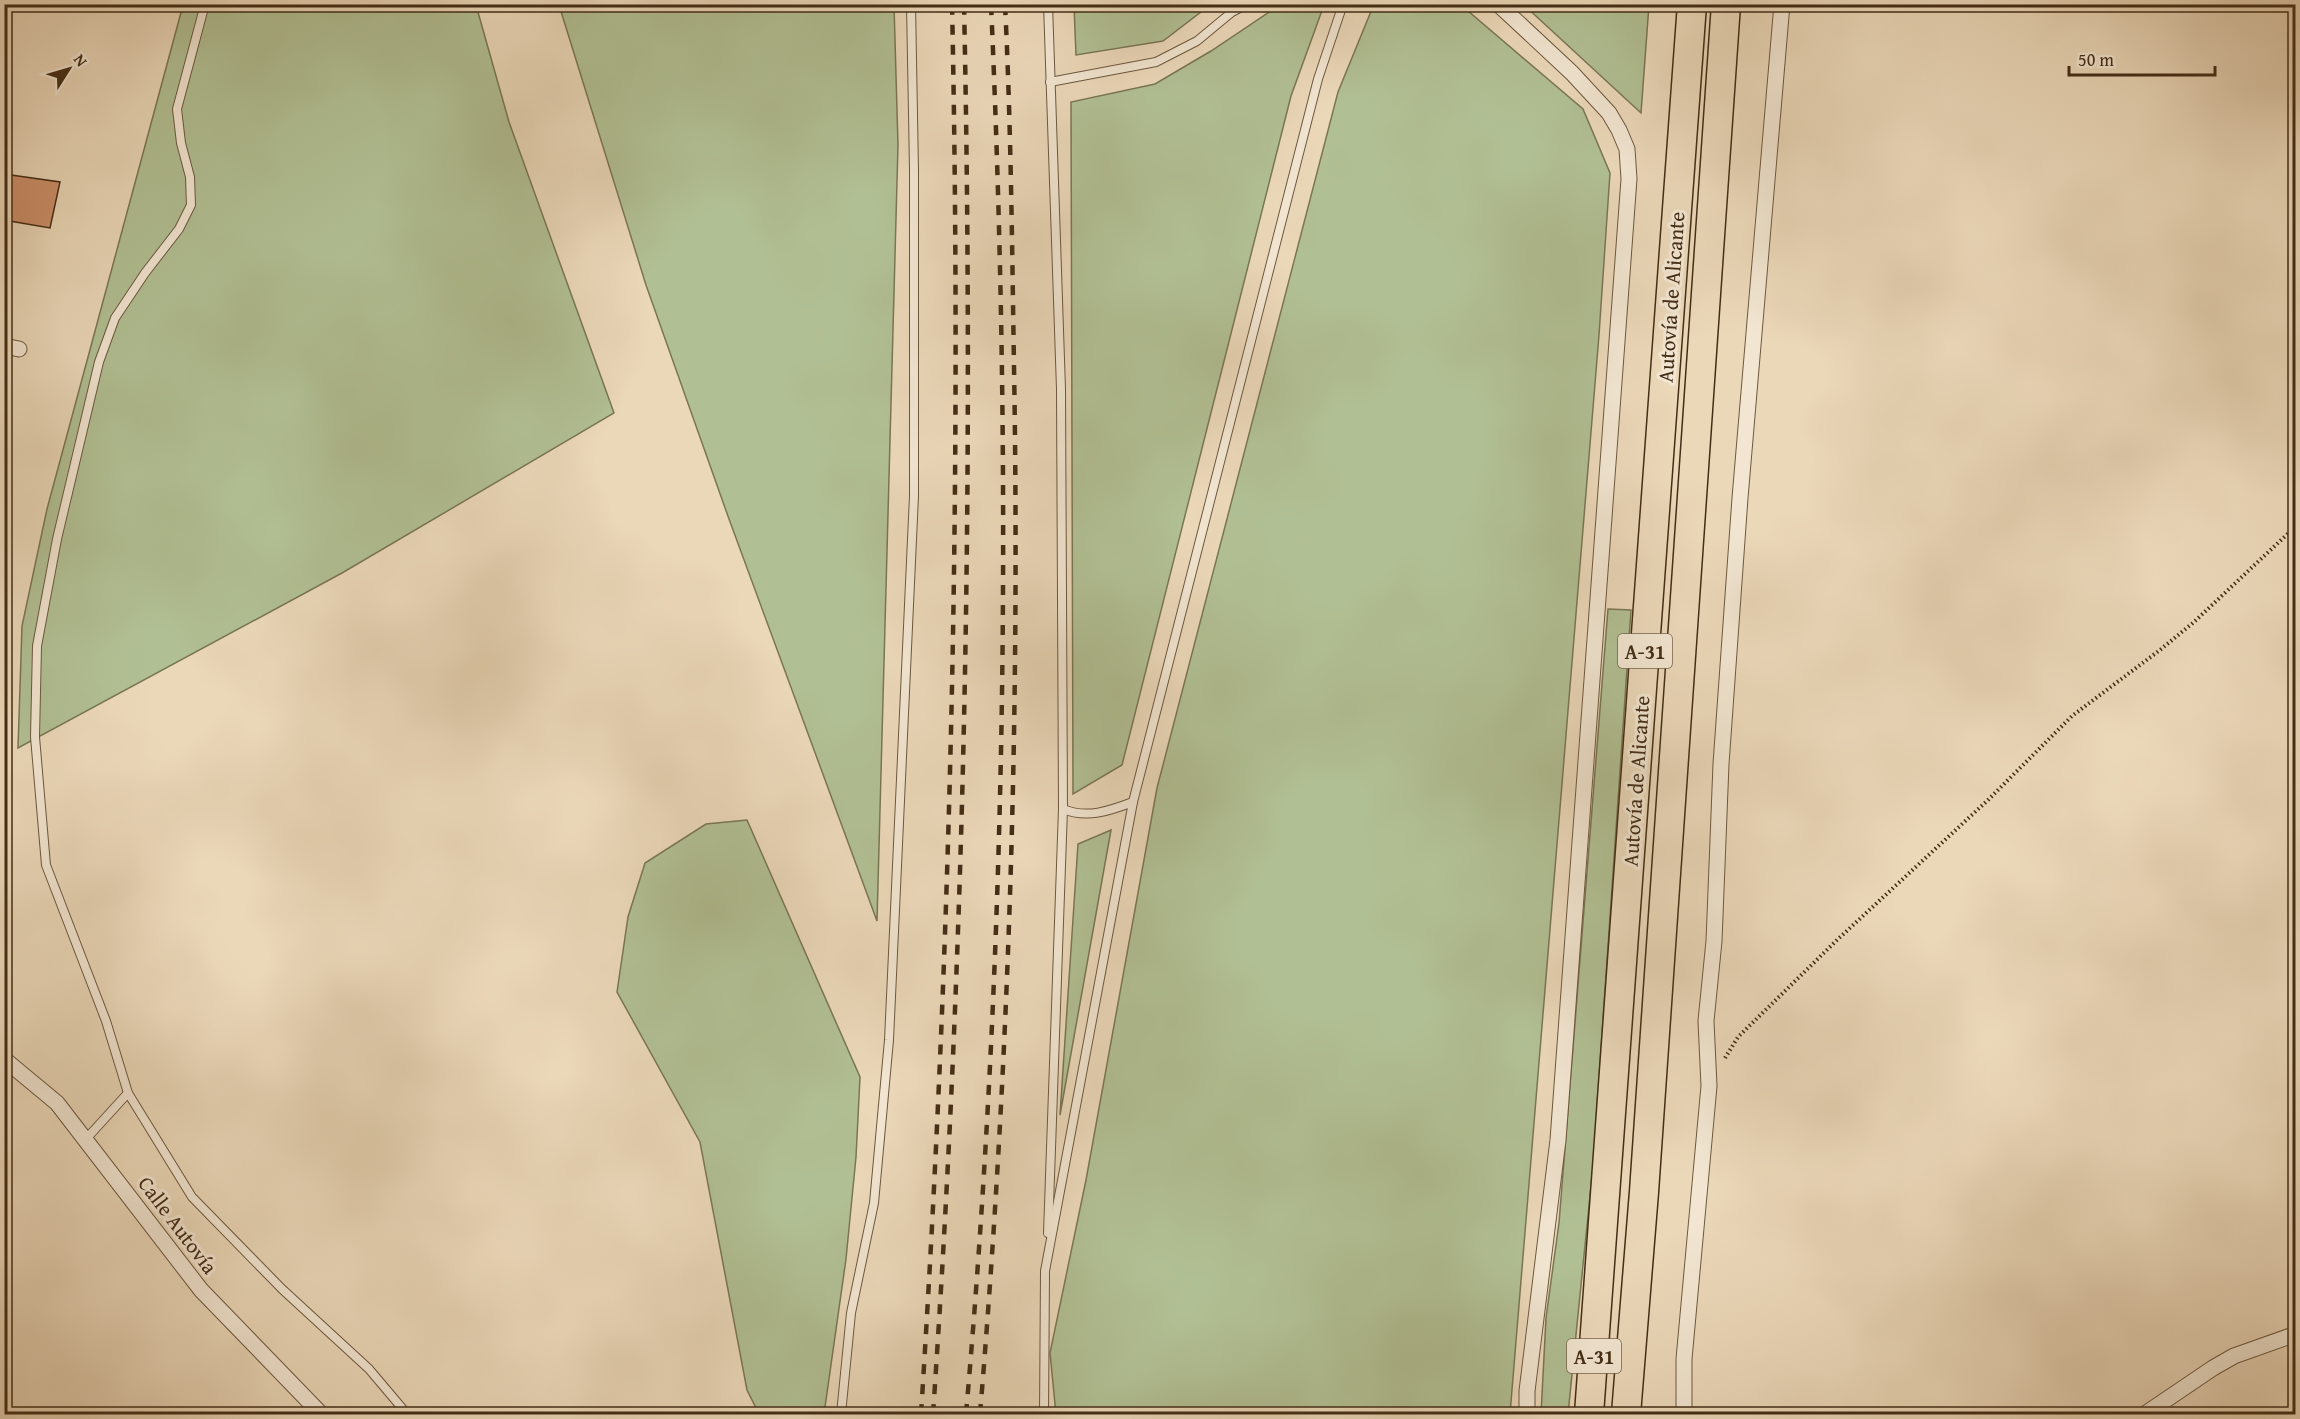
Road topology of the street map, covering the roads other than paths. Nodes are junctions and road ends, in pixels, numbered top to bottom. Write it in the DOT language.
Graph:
graph roads {
  1 [pos="205,4"];
  2 [pos="911,4"];
  3 [pos="1047,4"];
  4 [pos="1247,4"];
  5 [pos="1343,4"];
  6 [pos="1498,4"];
  7 [pos="1692,4"];
  8 [pos="1726,4"];
  9 [pos="1782,4"];
  10 [pos="1050,82"];
  11 [pos="1133,802"];
  12 [pos="1063,809"];
  13 [pos="4,1059"];
  14 [pos="128,1093"];
  15 [pos="86,1139"];
  16 [pos="1047,1262"];
  17 [pos="2295,1334"];
  18 [pos="321,1414"];
  19 [pos="407,1414"];
  20 [pos="841,1414"];
  21 [pos="1044,1414"];
  22 [pos="1527,1414"];
  23 [pos="1589,1414"];
  24 [pos="1626,1414"];
  25 [pos="1684,1414"];
  26 [pos="2145,1414"];
  1 -- 14 [label="lane"];
  2 -- 20 [label="lane"];
  3 -- 10 [label="lane"];
  4 -- 10 [label="lane"];
  5 -- 11 [label="lane"];
  6 -- 22 [label="street"];
  7 -- 23 [label="highway, Autovía de Alicante / A-31"];
  8 -- 24 [label="highway, Autovía de Alicante / A-31"];
  9 -- 25 [label="street"];
  10 -- 12 [label="lane"];
  11 -- 12 [label="lane"];
  11 -- 16 [label="lane"];
  12 -- 16 [label="lane"];
  13 -- 15 [label="street, Calle Autovía"];
  14 -- 15 [label="lane"];
  14 -- 19 [label="lane"];
  15 -- 18 [label="street, Calle Autovía"];
  16 -- 21 [label="lane"];
  17 -- 26 [label="street"];
}
